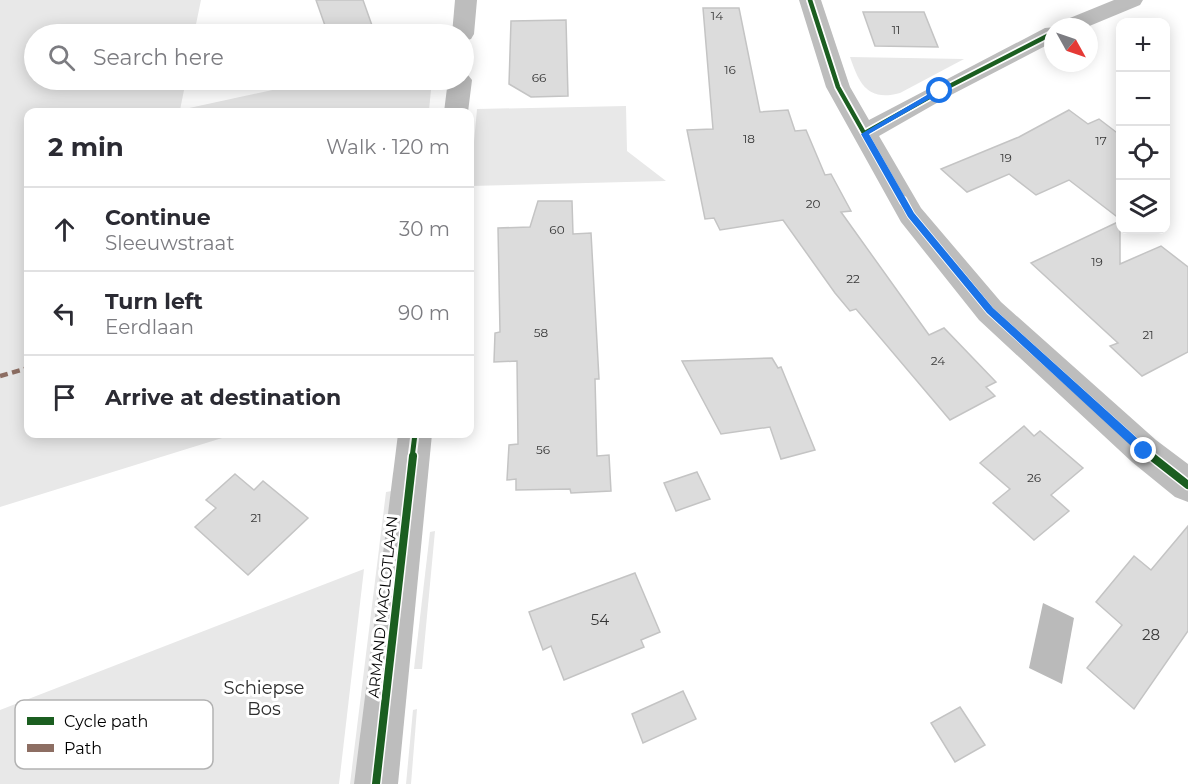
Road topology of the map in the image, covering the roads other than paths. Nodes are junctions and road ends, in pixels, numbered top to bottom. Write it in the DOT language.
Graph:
graph roads {
  1 [pos="466,0"];
  2 [pos="810,0"];
  3 [pos="1132,0"];
  4 [pos="1089,18"];
  5 [pos="464,24"];
  6 [pos="1044,38"];
  7 [pos="459,90"];
  8 [pos="456,108"];
  9 [pos="865,134"];
  10 [pos="415,438"];
  11 [pos="1188,485"];
  12 [pos="376,784"];
  1 -- 5 [label="street"];
  2 -- 9 [label="street"];
  3 -- 4 [label="street"];
  6 -- 9 [label="street"];
  7 -- 8 [label="street"];
  9 -- 11 [label="street"];
  10 -- 12 [label="street, ARMAND MACLOTLAAN"];
}
